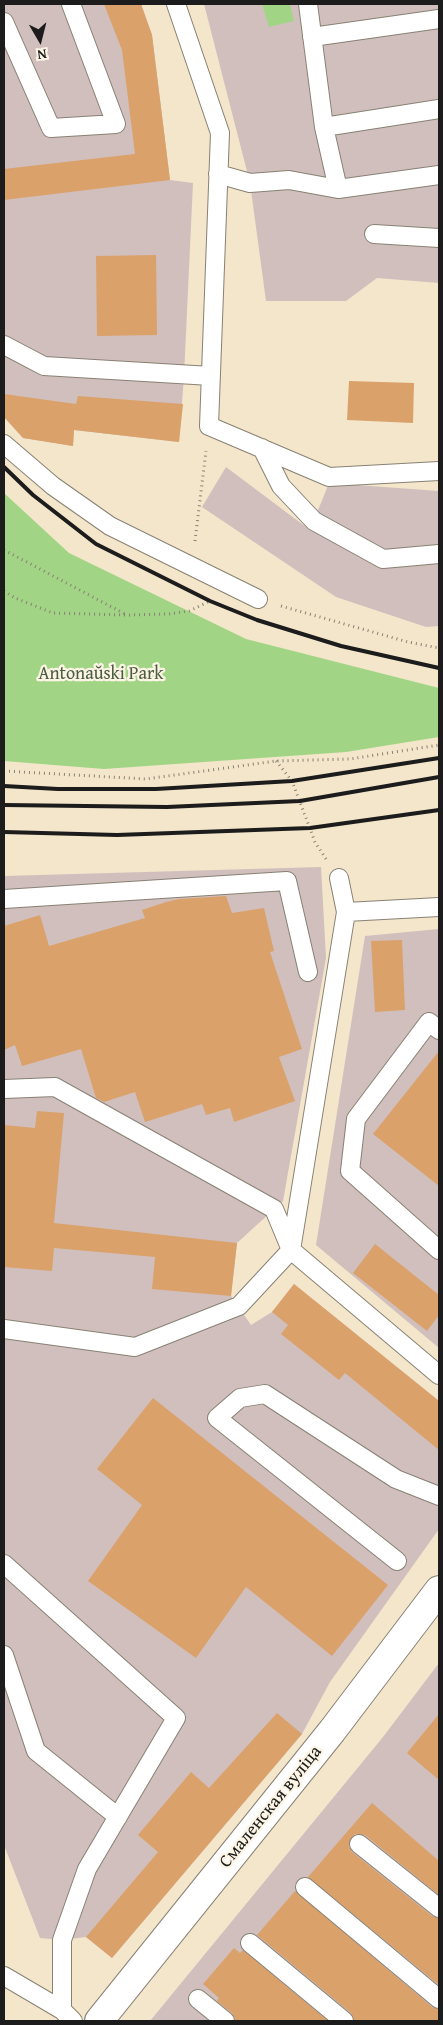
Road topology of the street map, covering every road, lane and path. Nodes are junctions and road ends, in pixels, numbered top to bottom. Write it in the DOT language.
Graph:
graph roads {
  1 [pos="71,4"];
  2 [pos="176,4"];
  3 [pos="308,4"];
  4 [pos="439,19"];
  5 [pos="4,22"];
  6 [pos="312,37"];
  7 [pos="439,109"];
  8 [pos="324,127"];
  9 [pos="218,174"];
  10 [pos="439,175"];
  11 [pos="338,189"];
  12 [pos="374,234"];
  13 [pos="439,238"];
  14 [pos="4,345"];
  15 [pos="211,376"];
  16 [pos="209,426"];
  17 [pos="4,444"];
  18 [pos="262,448"];
  19 [pos="439,471"];
  20 [pos="4,550"];
  21 [pos="439,554"];
  22 [pos="192,568"];
  23 [pos="4,591"];
  24 [pos="258,599"];
  25 [pos="127,616"];
  26 [pos="439,648"];
  27 [pos="439,745"];
  28 [pos="276,761"];
  29 [pos="4,771"];
  30 [pos="339,878"];
  31 [pos="4,899"];
  32 [pos="439,907"];
  33 [pos="346,912"];
  34 [pos="308,972"];
  35 [pos="439,1030"];
  36 [pos="4,1089"];
  37 [pos="291,1250"];
  38 [pos="439,1250"];
  39 [pos="4,1329"];
  40 [pos="439,1375"];
  41 [pos="439,1496"];
  42 [pos="397,1561"];
  43 [pos="4,1564"];
  44 [pos="439,1590"];
  45 [pos="4,1655"];
  46 [pos="118,1816"];
  47 [pos="359,1844"];
  48 [pos="305,1887"];
  49 [pos="439,1908"];
  50 [pos="250,1944"];
  51 [pos="4,1976"];
  52 [pos="198,1999"];
  53 [pos="439,2000"];
  54 [pos="67,2015"];
  55 [pos="99,2021"];
  56 [pos="225,2021"];
  57 [pos="344,2021"];
  1 -- 5 [label="lane"];
  2 -- 9 [label="lane"];
  3 -- 6 [label="lane"];
  4 -- 6 [label="lane"];
  6 -- 8 [label="lane"];
  7 -- 8 [label="lane"];
  8 -- 11 [label="lane"];
  9 -- 11 [label="lane"];
  9 -- 15 [label="lane"];
  10 -- 11 [label="lane"];
  12 -- 13 [label="lane"];
  14 -- 15 [label="lane"];
  15 -- 16 [label="lane"];
  16 -- 18 [label="lane"];
  16 -- 22 [label="path"];
  17 -- 22 [label="lane"];
  18 -- 19 [label="lane"];
  18 -- 21 [label="lane"];
  20 -- 25 [label="path"];
  22 -- 24 [label="lane"];
  22 -- 25 [label="path"];
  23 -- 25 [label="path"];
  24 -- 26 [label="path"];
  27 -- 28 [label="path"];
  28 -- 29 [label="path"];
  28 -- 30 [label="path"];
  30 -- 33 [label="lane"];
  31 -- 34 [label="lane"];
  32 -- 33 [label="lane"];
  33 -- 37 [label="lane"];
  35 -- 38 [label="lane"];
  36 -- 37 [label="lane"];
  37 -- 39 [label="lane"];
  37 -- 40 [label="lane"];
  41 -- 42 [label="lane"];
  43 -- 46 [label="lane"];
  44 -- 55 [label="street, Смаленская вуліца"];
  45 -- 46 [label="lane"];
  46 -- 54 [label="lane"];
  47 -- 49 [label="lane"];
  48 -- 53 [label="lane"];
  50 -- 57 [label="lane"];
  51 -- 54 [label="lane"];
  52 -- 56 [label="lane"];
}
